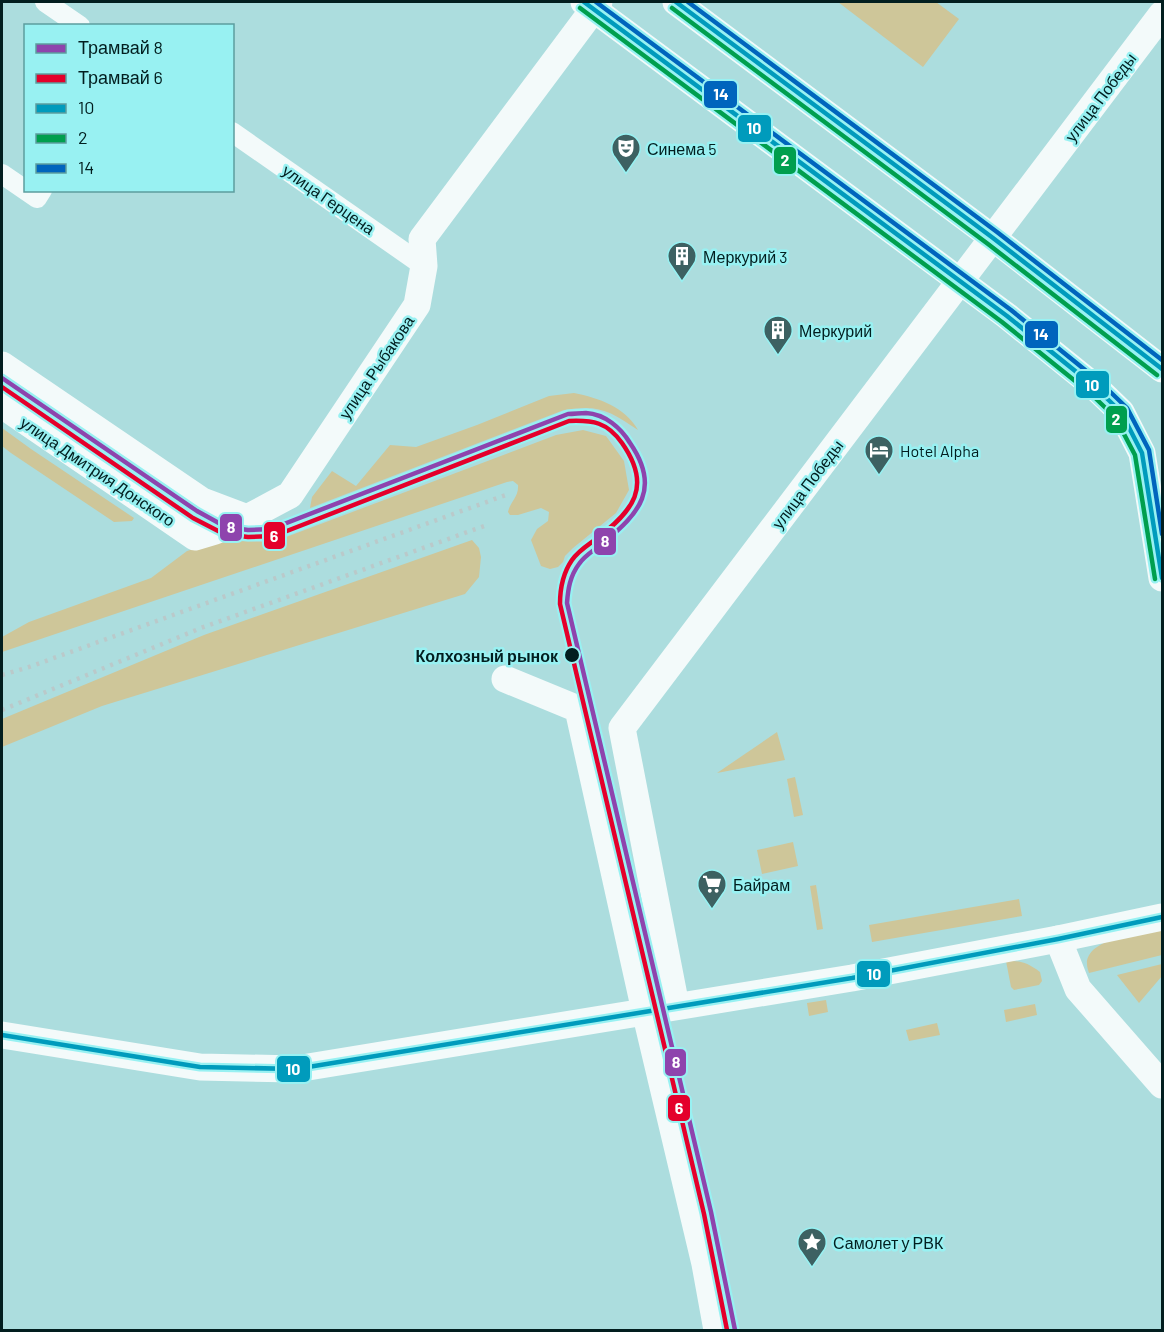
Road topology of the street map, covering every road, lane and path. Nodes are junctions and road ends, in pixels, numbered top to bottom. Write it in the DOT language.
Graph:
graph roads {
  1 [pos="45,2"];
  2 [pos="676,2"];
  3 [pos="593,4"];
  4 [pos="1162,14"];
  5 [pos="77,24"];
  6 [pos="234,133"];
  7 [pos="2,174"];
  8 [pos="24,186"];
  9 [pos="993,238"];
  10 [pos="424,266"];
  11 [pos="960,282"];
  12 [pos="2,365"];
  13 [pos="1162,369"];
  14 [pos="2,405"];
  15 [pos="1152,450"];
  16 [pos="247,518"];
  17 [pos="195,537"];
  18 [pos="1162,578"];
  19 [pos="505,679"];
  20 [pos="1162,917"];
  21 [pos="1058,939"];
  22 [pos="676,1006"];
  23 [pos="645,1011"];
  24 [pos="2,1035"];
  25 [pos="1162,1085"];
  26 [pos="717,1330"];
  1 -- 5 [label="street"];
  2 -- 9 [label="street"];
  3 -- 10 [label="street, улица Рыбакова"];
  3 -- 11 [label="street"];
  4 -- 9 [label="street, улица Победы"];
  6 -- 10 [label="street, улица Герцена"];
  7 -- 8 [label="street"];
  9 -- 11 [label="street, улица Победы"];
  9 -- 13 [label="street"];
  10 -- 16 [label="street, улица Рыбакова"];
  11 -- 15 [label="street"];
  11 -- 22 [label="street, улица Победы"];
  12 -- 16 [label="street, улица Дмитрия Донского"];
  14 -- 17 [label="street, улица Дмитрия Донского"];
  15 -- 18 [label="street"];
  16 -- 17 [label="street, улица Рыбакова"];
  19 -- 23 [label="street"];
  20 -- 21 [label="street"];
  21 -- 22 [label="street"];
  21 -- 25 [label="street"];
  22 -- 23 [label="street"];
  23 -- 24 [label="street"];
  23 -- 26 [label="street"];
}
